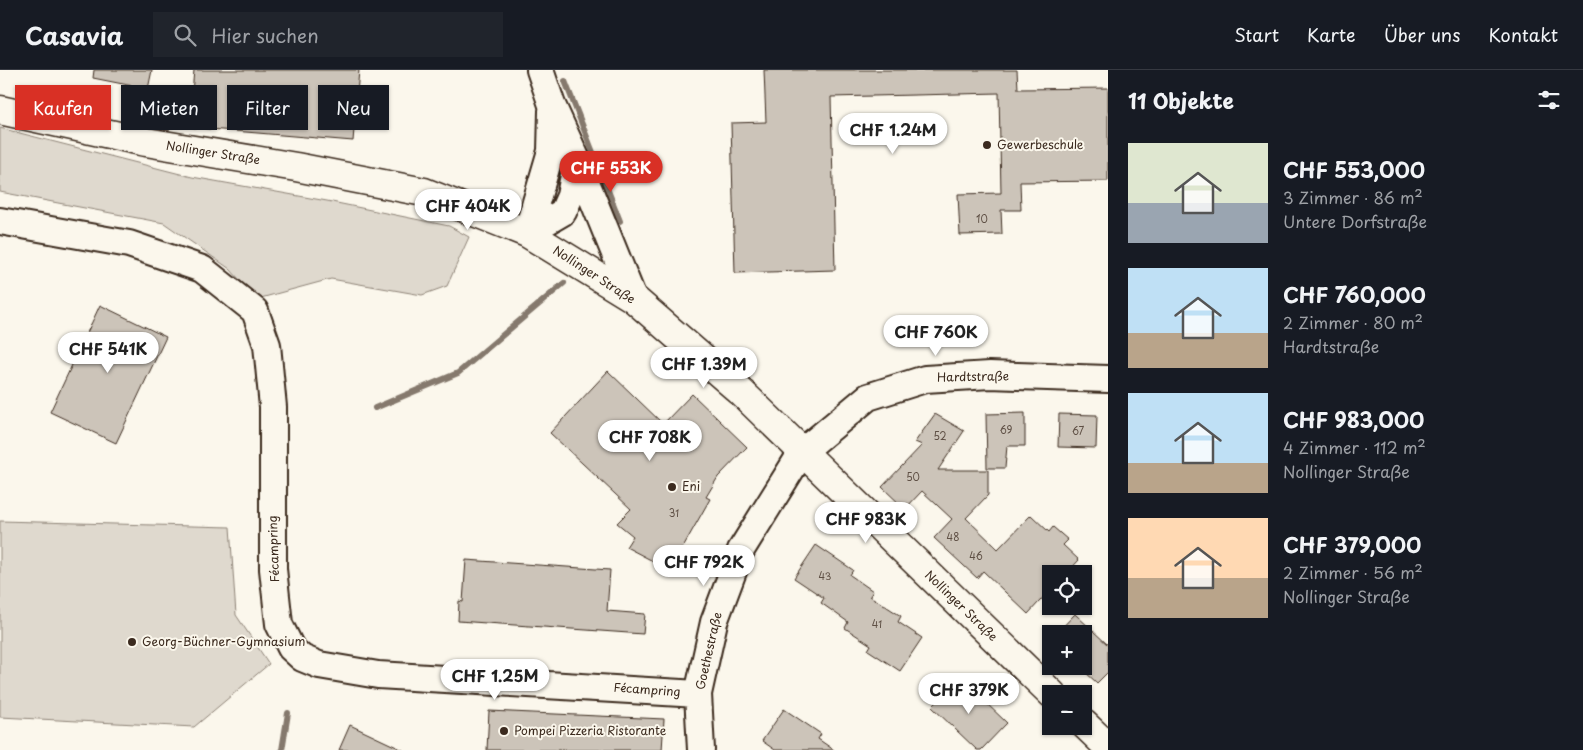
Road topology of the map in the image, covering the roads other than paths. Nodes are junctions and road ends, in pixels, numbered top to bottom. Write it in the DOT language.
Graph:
graph roads {
  1 [pos="540,70"];
  2 [pos="552,105"];
  3 [pos="0,110"];
  4 [pos="577,160"];
  5 [pos="0,221"];
  6 [pos="527,233"];
  7 [pos="632,298"];
  8 [pos="1108,379"];
  9 [pos="802,452"];
  10 [pos="1043,685"];
  11 [pos="698,694"];
  12 [pos="1092,732"];
  13 [pos="1108,748"];
  14 [pos="701,750"];
  1 -- 2 [label="street"];
  2 -- 4 [label="street"];
  2 -- 6 [label="street"];
  3 -- 6 [label="main road, Nollinger Straße"];
  4 -- 6 [label="street"];
  4 -- 7 [label="street"];
  5 -- 11 [label="street, Fécampring"];
  6 -- 7 [label="main road, Nollinger Straße"];
  7 -- 9 [label="main road, Nollinger Straße"];
  8 -- 9 [label="street, Hardtstraße"];
  9 -- 10 [label="main road, Nollinger Straße"];
  9 -- 11 [label="street, Goethestraße"];
  11 -- 14 [label="street, Goethestraße"];
  12 -- 13 [label="main road"];
}
